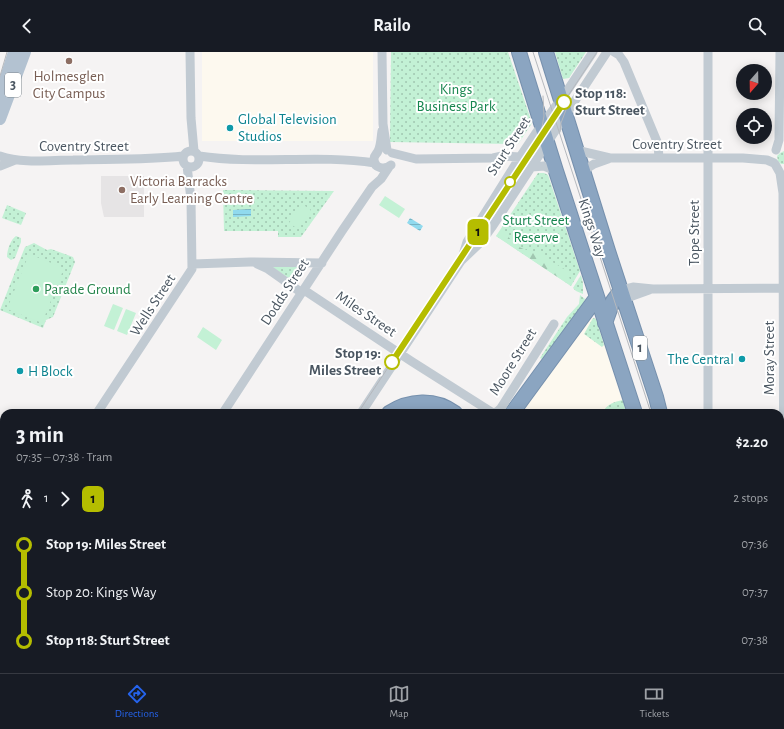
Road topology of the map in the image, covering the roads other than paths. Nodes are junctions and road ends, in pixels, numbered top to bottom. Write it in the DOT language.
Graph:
graph roads {
  1 [pos="14,52"];
  2 [pos="25,52"];
  3 [pos="382,52"];
  4 [pos="519,52"];
  5 [pos="546,52"];
  6 [pos="593,52"];
  7 [pos="607,52"];
  8 [pos="614,52"];
  9 [pos="708,52"];
  10 [pos="780,52"];
  11 [pos="190,53"];
  12 [pos="0,96"];
  13 [pos="561,100"];
  14 [pos="565,116"];
  15 [pos="0,119"];
  16 [pos="542,124"];
  17 [pos="547,144"];
  18 [pos="779,149"];
  19 [pos="576,150"];
  20 [pos="0,156"];
  21 [pos="381,157"];
  22 [pos="520,157"];
  23 [pos="496,158"];
  24 [pos="610,158"];
  25 [pos="659,158"];
  26 [pos="708,158"];
  27 [pos="744,158"];
  28 [pos="191,159"];
  29 [pos="416,159"];
  30 [pos="14,160"];
  31 [pos="775,163"];
  32 [pos="390,165"];
  33 [pos="0,166"];
  34 [pos="532,167"];
  35 [pos="784,168"];
  36 [pos="512,171"];
  37 [pos="556,171"];
  38 [pos="583,171"];
  39 [pos="372,187"];
  40 [pos="784,190"];
  41 [pos="784,217"];
  42 [pos="461,261"];
  43 [pos="250,262"];
  44 [pos="322,262"];
  45 [pos="192,264"];
  46 [pos="708,288"];
  47 [pos="784,288"];
  48 [pos="303,291"];
  49 [pos="623,294"];
  50 [pos="597,297"];
  51 [pos="605,323"];
  52 [pos="554,324"];
  53 [pos="400,354"];
  54 [pos="784,354"];
  55 [pos="656,397"];
  56 [pos="516,408"];
  57 [pos="100,409"];
  58 [pos="226,409"];
  59 [pos="364,409"];
  60 [pos="396,409"];
  61 [pos="447,409"];
  62 [pos="487,409"];
  63 [pos="500,409"];
  64 [pos="634,409"];
  65 [pos="659,409"];
  66 [pos="664,409"];
  67 [pos="708,409"];
  68 [pos="784,421"];
  1 -- 12 [label="main road"];
  2 -- 15 [label="main road, 3"];
  3 -- 21 [label="street, Dodds Street"];
  4 -- 16 [label="highway, Kings Way / 1"];
  5 -- 13 [label="highway, Kings Way / 1"];
  6 -- 13 [label="street, Sturt Street"];
  7 -- 14 [label="street, Sturt Street"];
  8 -- 25 [label="street"];
  9 -- 26 [label="street, Tope Street"];
  10 -- 18 [label="street"];
  11 -- 28 [label="street, Wells Street"];
  13 -- 14 [label="highway, Kings Way / 1"];
  13 -- 16 [label="street, Sturt Street"];
  14 -- 17 [label="street, Sturt Street"];
  14 -- 19 [label="highway, Kings Way / 1"];
  16 -- 17 [label="highway, Kings Way / 1"];
  16 -- 22 [label="street, Sturt Street"];
  17 -- 34 [label="street, Sturt Street"];
  17 -- 37 [label="highway, Kings Way / 1"];
  18 -- 27 [label="street, Coventry Street"];
  18 -- 31 [label="street"];
  19 -- 24 [label="street, Coventry Street"];
  19 -- 38 [label="highway, Kings Way / 1"];
  20 -- 30 [label="street, Coventry Street"];
  21 -- 28 [label="street, Coventry Street"];
  21 -- 29 [label="street, Coventry Street"];
  21 -- 32 [label="street, Coventry Street"];
  21 -- 32 [label="street"];
  21 -- 39 [label="street, Dodds Street"];
  22 -- 23 [label="street, Coventry Street"];
  22 -- 36 [label="street, Sturt Street"];
  23 -- 29 [label="street, Coventry Street"];
  23 -- 36 [label="street"];
  24 -- 25 [label="street, Coventry Street"];
  24 -- 38 [label="street, Coventry Street"];
  25 -- 26 [label="street, Coventry Street"];
  26 -- 27 [label="street, Coventry Street"];
  26 -- 46 [label="street, Tope Street"];
  27 -- 31 [label="street, Coventry Street"];
  28 -- 30 [label="street, Coventry Street"];
  28 -- 45 [label="street, Wells Street"];
  29 -- 32 [label="street, Coventry Street"];
  30 -- 33 [label="street, Coventry Street"];
  31 -- 35 [label="street, Coventry Street"];
  31 -- 40 [label="street, Moray Street"];
  32 -- 39 [label="street, Dodds Street"];
  34 -- 37 [label="street"];
  34 -- 42 [label="street, Sturt Street"];
  36 -- 42 [label="street, Sturt Street"];
  37 -- 50 [label="highway, Kings Way / 1"];
  38 -- 49 [label="highway, Kings Way / 1"];
  39 -- 44 [label="street, Dodds Street"];
  40 -- 41 [label="street, Moray Street"];
  41 -- 47 [label="street, Moray Street"];
  42 -- 53 [label="street, Sturt Street"];
  43 -- 44 [label="street, Miles Street"];
  43 -- 45 [label="street, Miles Street"];
  43 -- 48 [label="street, Miles Street"];
  44 -- 48 [label="street, Dodds Street"];
  45 -- 57 [label="street, Wells Street"];
  46 -- 47 [label="street"];
  46 -- 49 [label="street"];
  46 -- 67 [label="street, Tope Street"];
  47 -- 54 [label="street, Moray Street"];
  48 -- 53 [label="street, Miles Street"];
  48 -- 58 [label="street, Dodds Street"];
  49 -- 51 [label="highway"];
  49 -- 55 [label="highway, Kings Way / 1"];
  50 -- 51 [label="highway, Kings Way / 1"];
  50 -- 56 [label="highway"];
  51 -- 64 [label="highway, Kings Way / 1"];
  52 -- 63 [label="street, Moore Street"];
  53 -- 59 [label="street, Sturt Street"];
  53 -- 62 [label="street, Miles Street"];
  54 -- 68 [label="street, Moray Street"];
  55 -- 65 [label="highway, Kings Way / 1"];
  55 -- 66 [label="highway"];
  60 -- 61 [label="highway"];
}
